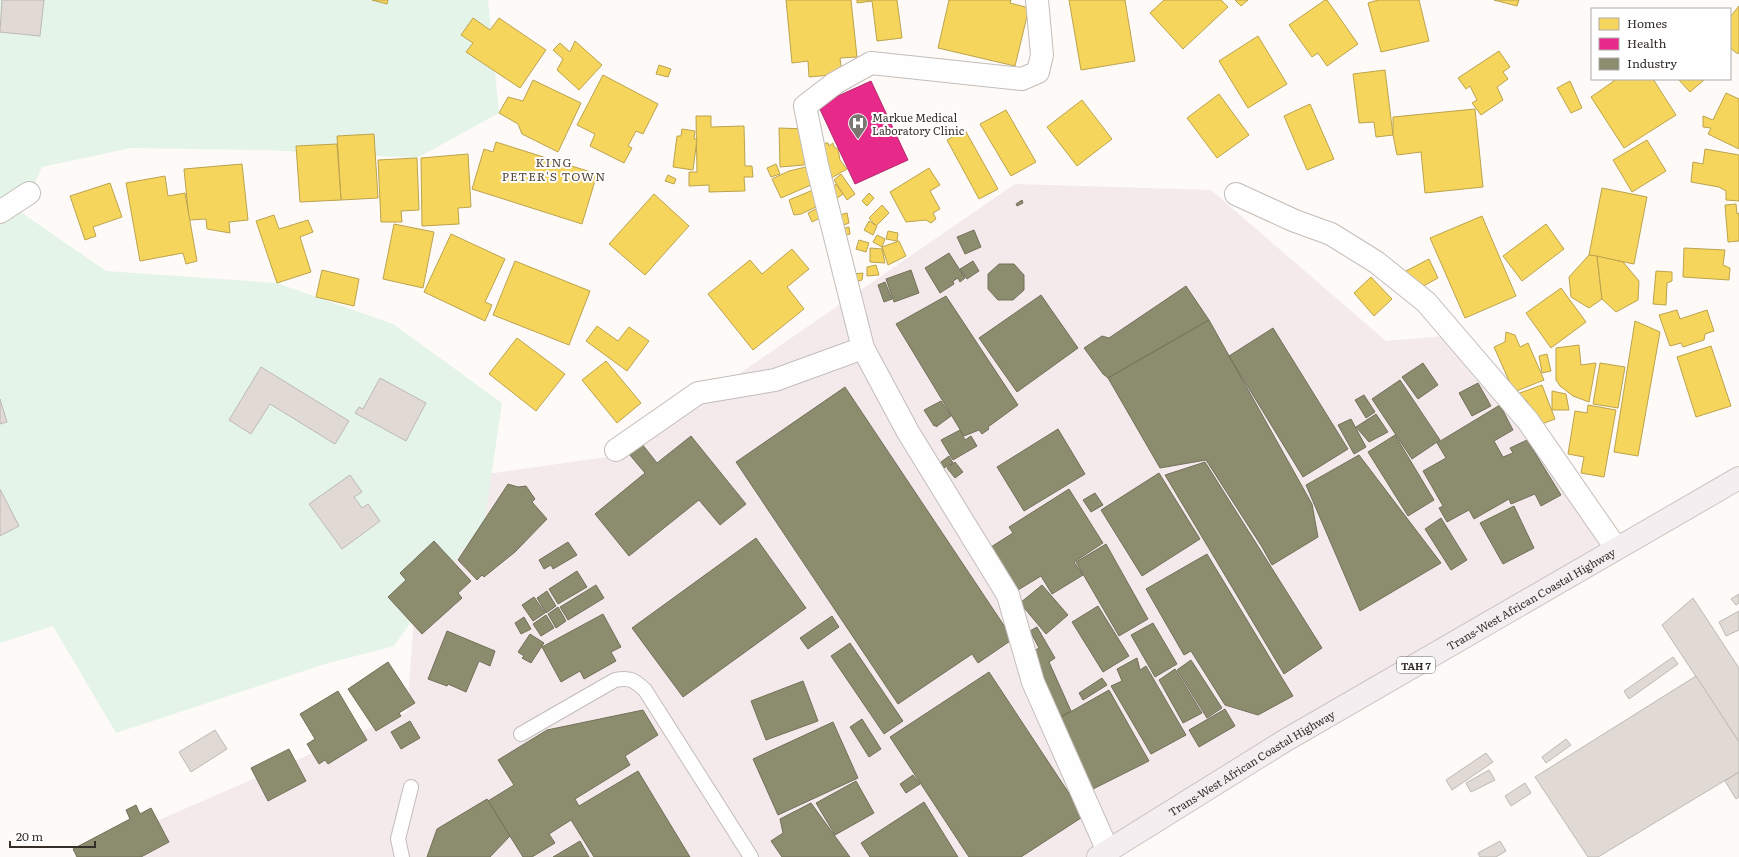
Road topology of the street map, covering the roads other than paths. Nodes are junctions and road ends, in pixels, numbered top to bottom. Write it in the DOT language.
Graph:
graph roads {
  1 [pos="1037,0"];
  2 [pos="29,193"];
  3 [pos="1236,194"];
  4 [pos="0,212"];
  5 [pos="863,348"];
  6 [pos="616,450"];
  7 [pos="1739,478"];
  8 [pos="1616,548"];
  9 [pos="521,734"];
  10 [pos="411,787"];
  11 [pos="1103,854"];
  12 [pos="402,857"];
  13 [pos="750,857"];
  1 -- 5 [label="street"];
  2 -- 4 [label="street"];
  3 -- 8 [label="street"];
  5 -- 6 [label="street"];
  5 -- 11 [label="street"];
  7 -- 8 [label="highway, Trans-West African Coastal Highway / TAH 7"];
  8 -- 11 [label="highway, Trans-West African Coastal Highway / TAH 7"];
  9 -- 13 [label="lane"];
  10 -- 12 [label="lane"];
}
